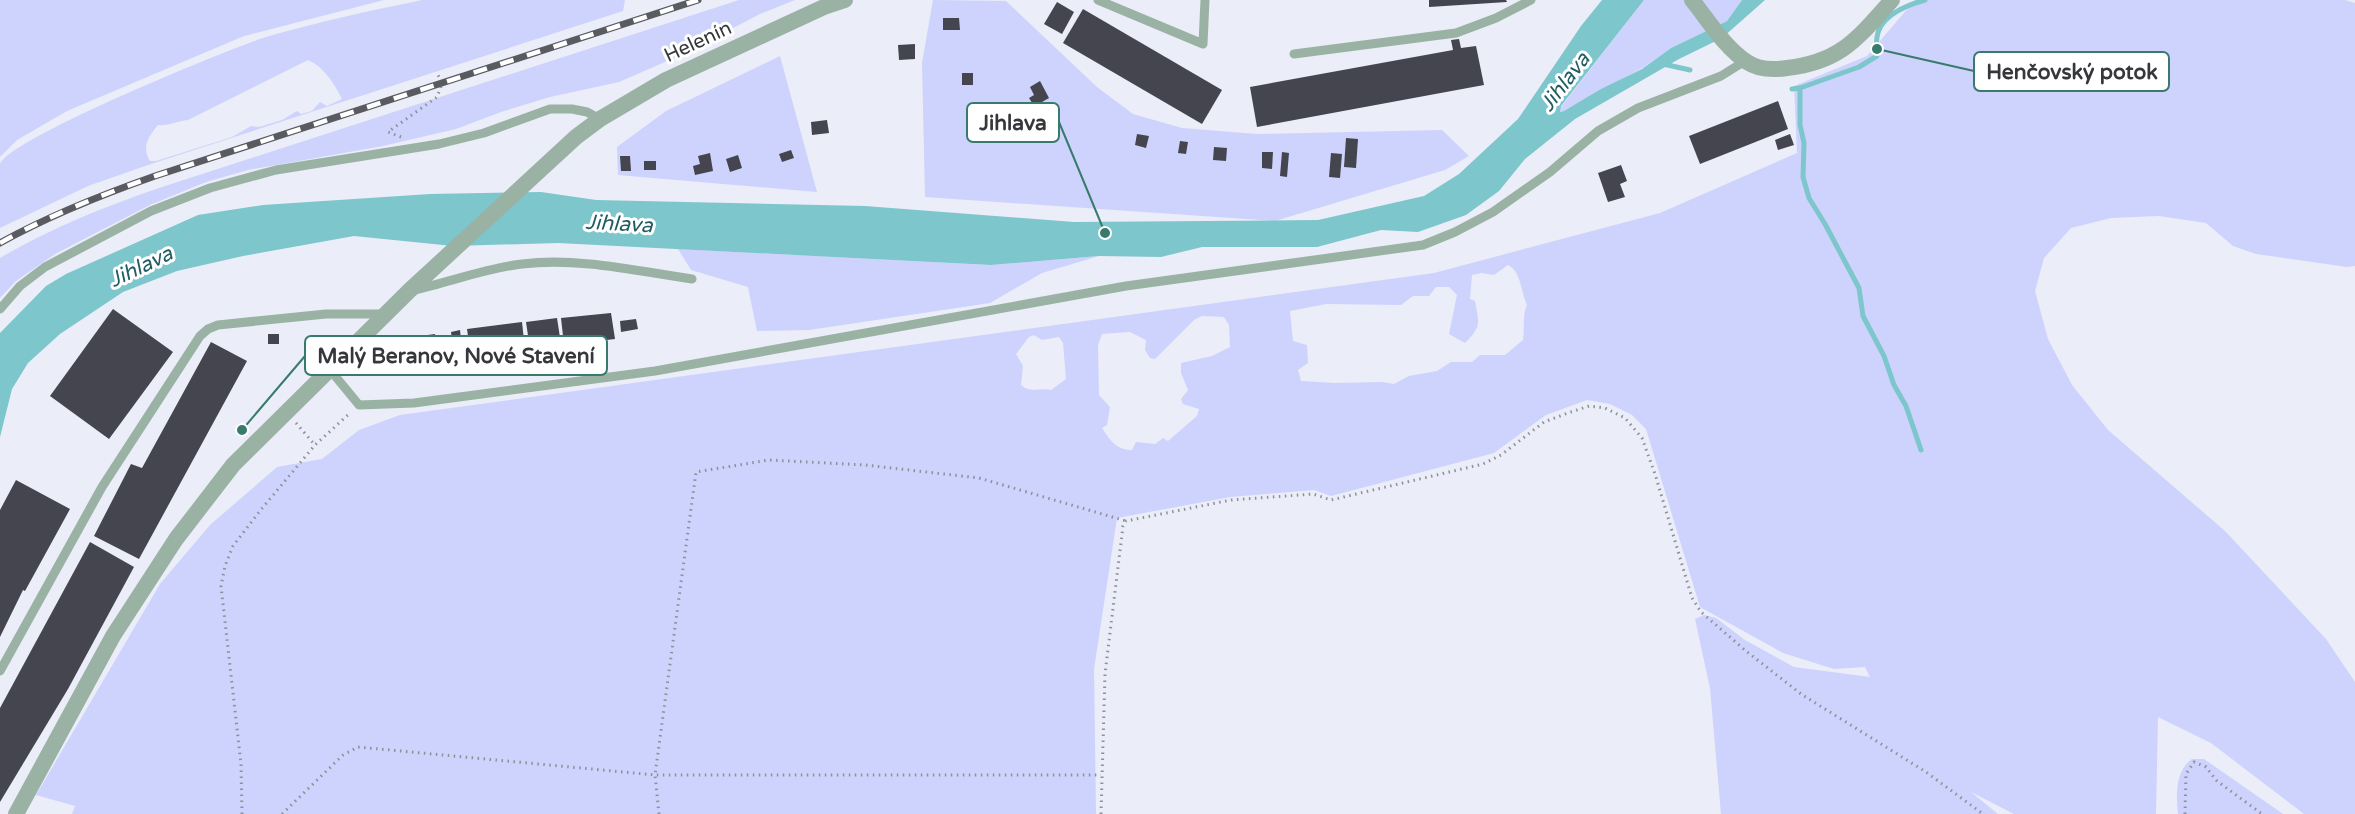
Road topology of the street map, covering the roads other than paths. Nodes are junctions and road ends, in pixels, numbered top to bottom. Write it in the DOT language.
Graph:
graph roads {
  1 [pos="845,0"];
  2 [pos="1098,0"];
  3 [pos="1205,0"];
  4 [pos="1532,0"];
  5 [pos="1692,0"];
  6 [pos="1892,0"];
  7 [pos="1294,54"];
  8 [pos="1745,61"];
  9 [pos="600,119"];
  10 [pos="692,279"];
  11 [pos="410,290"];
  12 [pos="0,309"];
  13 [pos="386,314"];
  14 [pos="331,371"];
  15 [pos="0,671"];
  16 [pos="16,814"];
  1 -- 9 [label="street, Helenín"];
  2 -- 3 [label="lane"];
  4 -- 7 [label="lane"];
  5 -- 8 [label="street"];
  6 -- 8 [label="street"];
  8 -- 14 [label="lane"];
  9 -- 11 [label="street, Helenín"];
  9 -- 12 [label="lane"];
  10 -- 11 [label="lane"];
  11 -- 13 [label="street, Helenín"];
  13 -- 14 [label="street, Helenín"];
  13 -- 15 [label="lane"];
  14 -- 16 [label="street, Helenín"];
}
